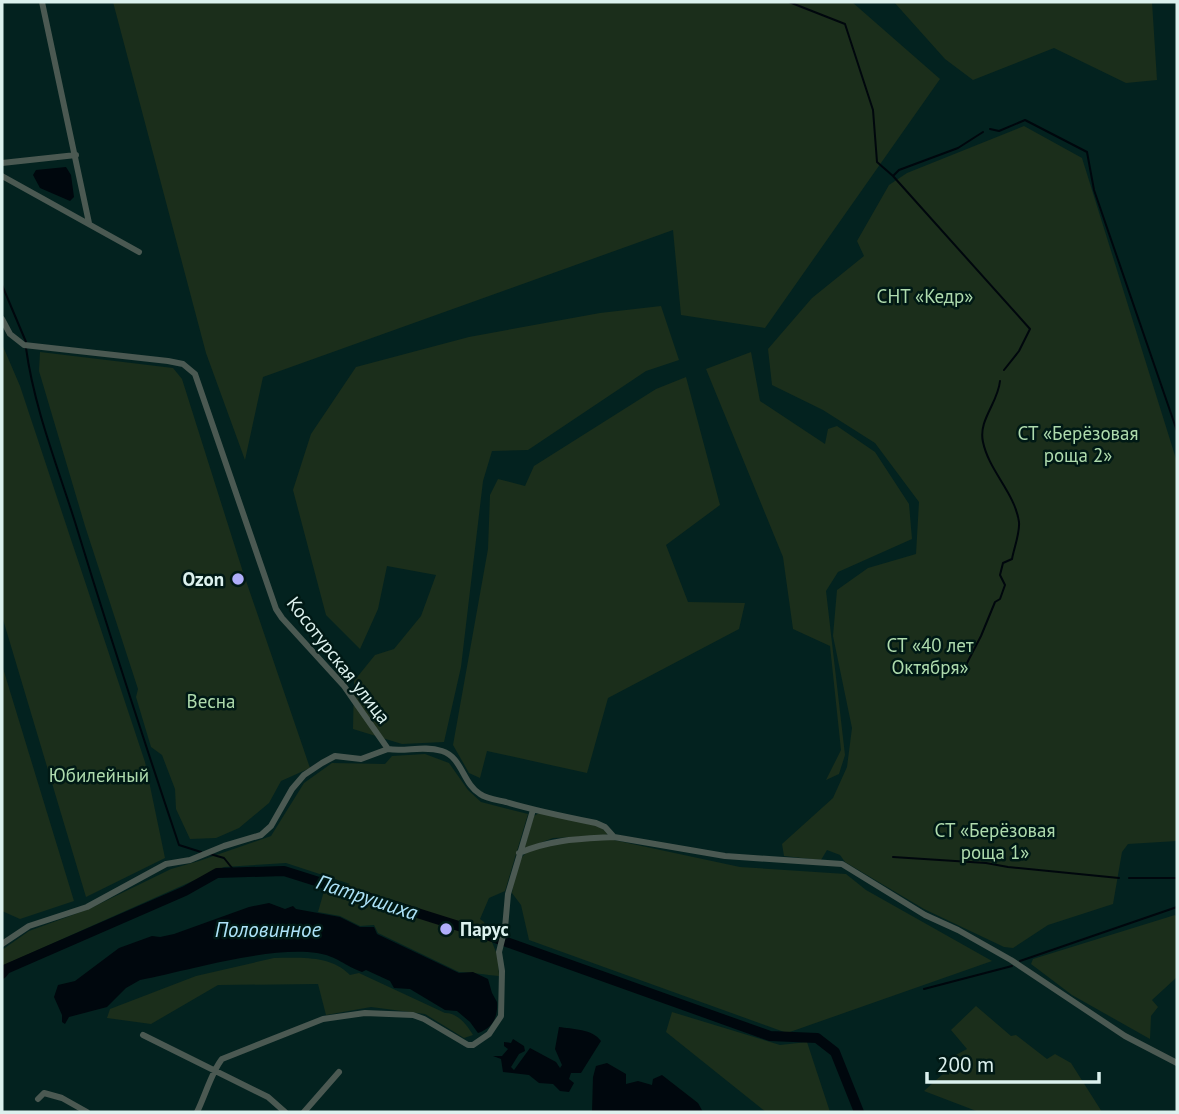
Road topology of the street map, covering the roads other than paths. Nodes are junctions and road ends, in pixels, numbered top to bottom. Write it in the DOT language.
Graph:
graph roads {
  1 [pos="42,2"];
  2 [pos="76,155"];
  3 [pos="2,163"];
  4 [pos="2,176"];
  5 [pos="89,223"];
  6 [pos="139,252"];
  7 [pos="2,319"];
  8 [pos="388,749"];
  9 [pos="533,810"];
  10 [pos="614,837"];
  11 [pos="519,853"];
  12 [pos="2,944"];
  13 [pos="143,1035"];
  14 [pos="1177,1063"];
  15 [pos="215,1070"];
  16 [pos="340,1072"];
  17 [pos="38,1099"];
  18 [pos="87,1112"];
  19 [pos="197,1112"];
  20 [pos="285,1112"];
  21 [pos="304,1112"];
  1 -- 2 [label="street"];
  2 -- 3 [label="street"];
  2 -- 5 [label="street"];
  4 -- 5 [label="street"];
  5 -- 6 [label="street"];
  7 -- 8 [label="street, Косотурская улица"];
  8 -- 9 [label="street, Косотурская улица"];
  8 -- 12 [label="street"];
  9 -- 10 [label="street"];
  9 -- 11 [label="street"];
  10 -- 11 [label="street"];
  10 -- 14 [label="street"];
  11 -- 15 [label="street"];
  13 -- 15 [label="street"];
  15 -- 19 [label="street"];
  15 -- 20 [label="street"];
  16 -- 21 [label="street"];
  17 -- 18 [label="street"];
}
